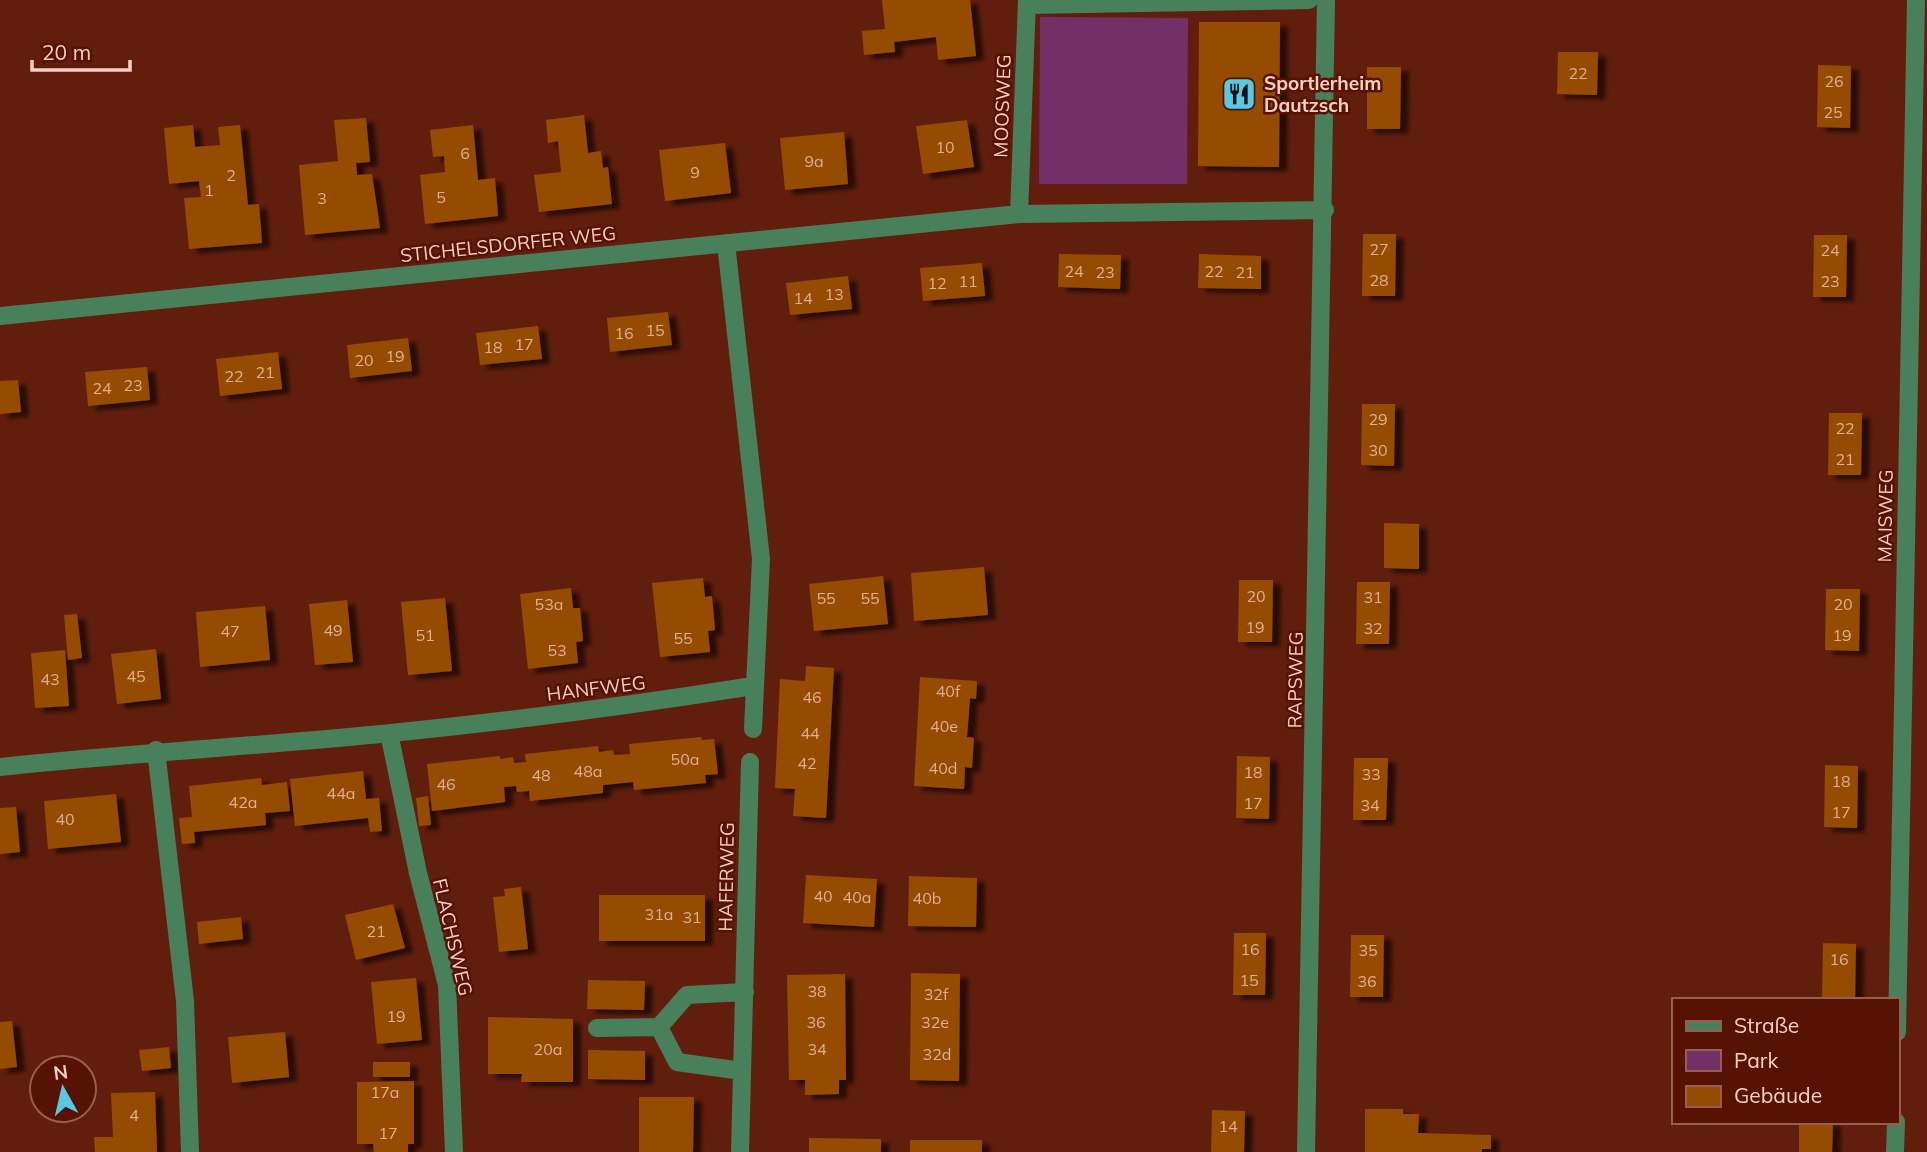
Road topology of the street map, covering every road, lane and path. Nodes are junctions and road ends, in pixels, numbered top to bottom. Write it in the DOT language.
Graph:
graph roads {
  1 [pos="1309,0"];
  2 [pos="1326,0"];
  3 [pos="1916,0"];
  4 [pos="1027,2"];
  5 [pos="1325,210"];
  6 [pos="1020,214"];
  7 [pos="726,243"];
  8 [pos="0,316"];
  9 [pos="753,686"];
  10 [pos="753,729"];
  11 [pos="389,733"];
  12 [pos="156,750"];
  13 [pos="750,762"];
  14 [pos="0,766"];
  15 [pos="745,992"];
  16 [pos="1898,998"];
  17 [pos="659,1027"];
  18 [pos="597,1028"];
  19 [pos="742,1071"];
  20 [pos="1896,1124"];
  21 [pos="190,1152"];
  22 [pos="454,1152"];
  23 [pos="740,1152"];
  24 [pos="1306,1152"];
  25 [pos="1895,1152"];
  1 -- 4 [label="street"];
  2 -- 5 [label="street, RAPSWEG"];
  3 -- 16 [label="street, MAISWEG"];
  4 -- 6 [label="street, MOOSWEG"];
  5 -- 6 [label="street"];
  5 -- 24 [label="street, RAPSWEG"];
  6 -- 7 [label="street, STICHELSDORFER WEG"];
  7 -- 8 [label="street, STICHELSDORFER WEG"];
  7 -- 9 [label="street"];
  9 -- 10 [label="street"];
  9 -- 11 [label="street, HANFWEG"];
  11 -- 12 [label="street, HANFWEG"];
  11 -- 22 [label="street, FLACHSWEG"];
  12 -- 14 [label="street, HANFWEG"];
  12 -- 21 [label="street"];
  13 -- 15 [label="street, HAFERWEG"];
  15 -- 17 [label="street"];
  15 -- 19 [label="street, HAFERWEG"];
  17 -- 18 [label="street"];
  17 -- 19 [label="street"];
  19 -- 23 [label="street, HAFERWEG"];
  20 -- 25 [label="street"];
}
